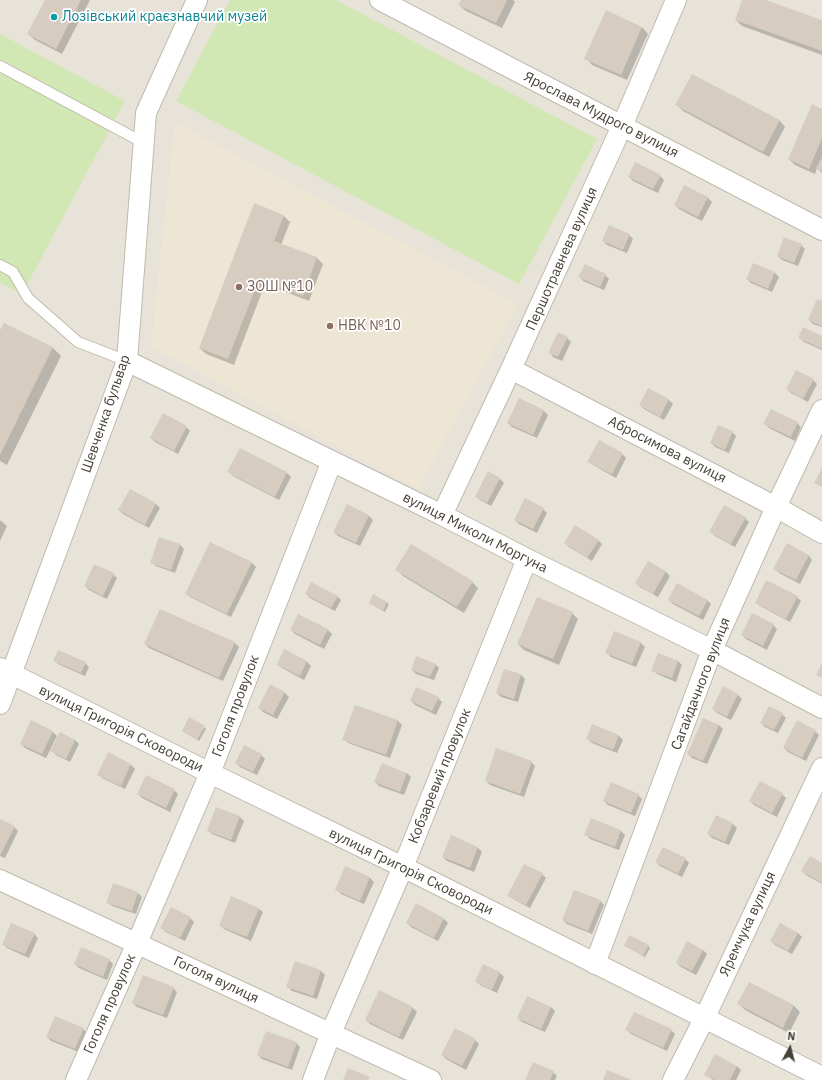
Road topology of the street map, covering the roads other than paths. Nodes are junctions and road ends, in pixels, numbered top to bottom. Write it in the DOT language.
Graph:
graph roads {
  1 [pos="197,0"];
  2 [pos="380,0"];
  3 [pos="676,0"];
  4 [pos="0,66"];
  5 [pos="622,126"];
  6 [pos="144,143"];
  7 [pos="822,230"];
  8 [pos="0,265"];
  9 [pos="127,361"];
  10 [pos="511,369"];
  11 [pos="822,410"];
  12 [pos="332,460"];
  13 [pos="776,507"];
  14 [pos="442,515"];
  15 [pos="822,533"];
  16 [pos="527,559"];
  17 [pos="712,650"];
  18 [pos="6,671"];
  19 [pos="0,704"];
  20 [pos="822,708"];
  21 [pos="822,768"];
  22 [pos="210,773"];
  23 [pos="403,867"];
  24 [pos="0,880"];
  25 [pos="137,943"];
  26 [pos="595,964"];
  27 [pos="704,1019"];
  28 [pos="331,1033"];
  29 [pos="822,1077"];
  30 [pos="76,1080"];
  31 [pos="313,1080"];
  32 [pos="431,1080"];
  33 [pos="673,1080"];
  1 -- 6 [label="street, Шевченка бульвар"];
  2 -- 5 [label="street, Ярослава Мудрого вулиця"];
  3 -- 5 [label="street, Першотравнева вулиця"];
  4 -- 6 [label="lane"];
  5 -- 7 [label="street, Ярослава Мудрого вулиця"];
  5 -- 10 [label="street, Першотравнева вулиця"];
  6 -- 9 [label="street, Шевченка бульвар"];
  8 -- 9 [label="lane"];
  9 -- 12 [label="street, вулиця Миколи Моргуна"];
  9 -- 18 [label="street, Шевченка бульвар"];
  10 -- 13 [label="street, Абросимова вулиця"];
  10 -- 14 [label="street, Першотравнева вулиця"];
  11 -- 13 [label="street, Сагайдачного вулиця"];
  12 -- 14 [label="street, вулиця Миколи Моргуна"];
  12 -- 22 [label="street, Гоголя провулок"];
  13 -- 15 [label="street, Абросимова вулиця"];
  13 -- 17 [label="street, Сагайдачного вулиця"];
  14 -- 16 [label="street, вулиця Миколи Моргуна"];
  16 -- 17 [label="street, вулиця Миколи Моргуна"];
  16 -- 23 [label="street, Кобзаревий провулок"];
  17 -- 20 [label="street, вулиця Миколи Моргуна"];
  17 -- 26 [label="street, Сагайдачного вулиця"];
  18 -- 19 [label="street, Шевченка бульвар"];
  18 -- 22 [label="street, вулиця Григорія Сковороди"];
  21 -- 27 [label="street, Яремчука вулиця"];
  22 -- 23 [label="street, вулиця Григорія Сковороди"];
  22 -- 25 [label="street, Гоголя провулок"];
  23 -- 26 [label="street, вулиця Григорія Сковороди"];
  23 -- 28 [label="street, Кобзаревий провулок"];
  24 -- 25 [label="street, Гоголя вулиця"];
  25 -- 28 [label="street, Гоголя вулиця"];
  25 -- 30 [label="street, Гоголя провулок"];
  26 -- 27 [label="street, вулиця Григорія Сковороди"];
  27 -- 29 [label="street, вулиця Григорія Сковороди"];
  27 -- 33 [label="street, Яремчука вулиця"];
  28 -- 31 [label="street, Кобзаревий провулок"];
  28 -- 32 [label="street, Гоголя вулиця"];
}
